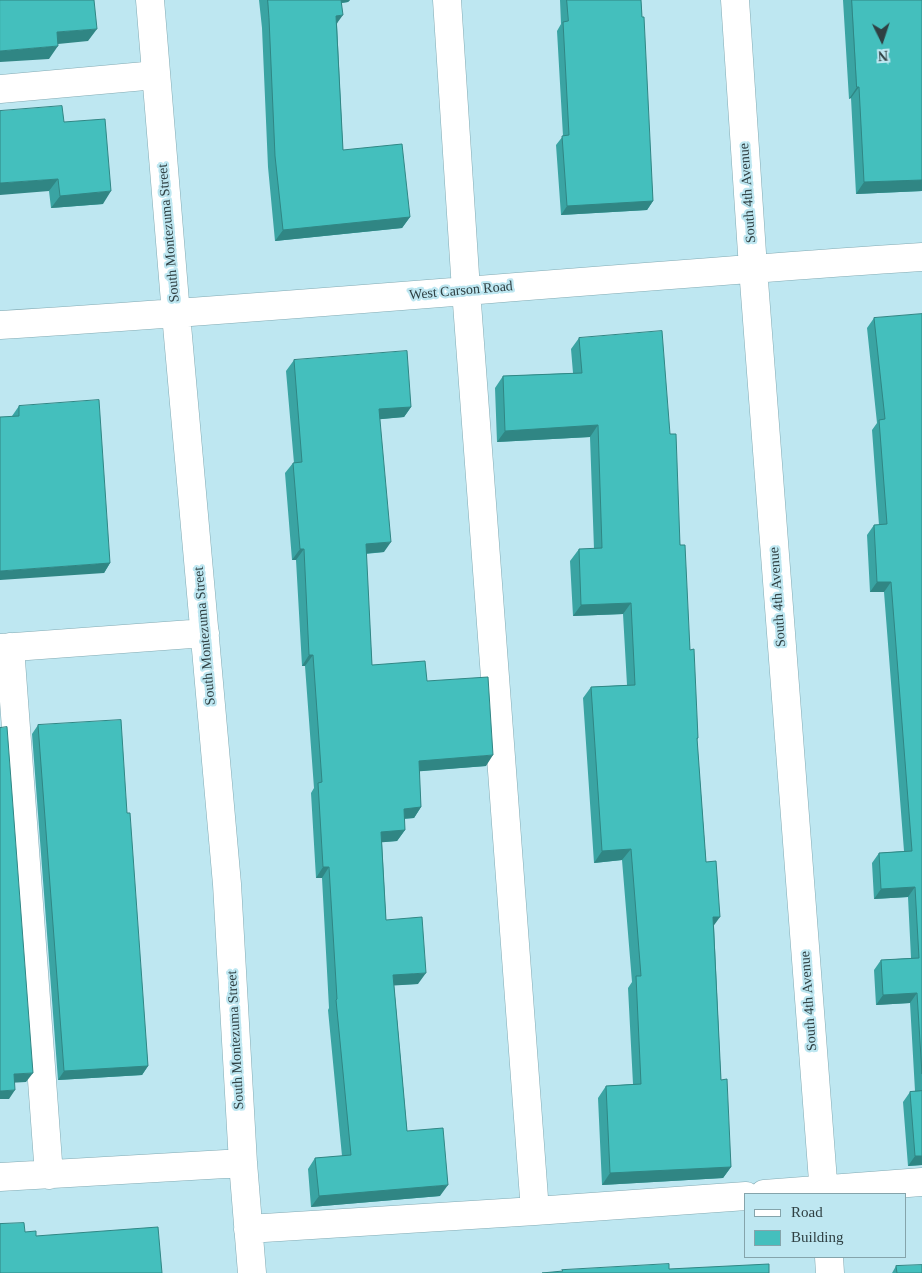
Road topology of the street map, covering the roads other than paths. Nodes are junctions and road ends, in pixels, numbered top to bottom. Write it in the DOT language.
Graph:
graph roads {
  1 [pos="150,0"];
  2 [pos="447,0"];
  3 [pos="735,0"];
  4 [pos="156,75"];
  5 [pos="0,89"];
  6 [pos="922,257"];
  7 [pos="753,268"];
  8 [pos="466,290"];
  9 [pos="176,314"];
  10 [pos="0,325"];
  11 [pos="204,633"];
  12 [pos="5,647"];
  13 [pos="243,1163"];
  14 [pos="49,1174"];
  15 [pos="0,1177"];
  16 [pos="922,1182"];
  17 [pos="824,1192"];
  18 [pos="794,1193"];
  19 [pos="744,1196"];
  20 [pos="535,1211"];
  21 [pos="248,1229"];
  22 [pos="829,1258"];
  23 [pos="252,1273"];
  24 [pos="830,1273"];
  1 -- 4 [label="street, South Montezuma Street"];
  2 -- 8 [label="street"];
  3 -- 7 [label="street, South 4th Avenue"];
  4 -- 5 [label="street"];
  4 -- 9 [label="street, South Montezuma Street"];
  6 -- 7 [label="street, West Carson Road"];
  7 -- 8 [label="street, West Carson Road"];
  7 -- 17 [label="street, South 4th Avenue"];
  8 -- 9 [label="street, West Carson Road"];
  8 -- 20 [label="street"];
  9 -- 10 [label="street, West Carson Road"];
  9 -- 11 [label="street, South Montezuma Street"];
  11 -- 12 [label="street"];
  11 -- 13 [label="street, South Montezuma Street"];
  12 -- 14 [label="street"];
  13 -- 14 [label="street"];
  13 -- 21 [label="street, South Montezuma Street"];
  14 -- 15 [label="street"];
  16 -- 17 [label="street"];
  17 -- 18 [label="street"];
  19 -- 20 [label="street"];
  20 -- 21 [label="street"];
  21 -- 23 [label="street, South Montezuma Street"];
  22 -- 24 [label="street"];
}
